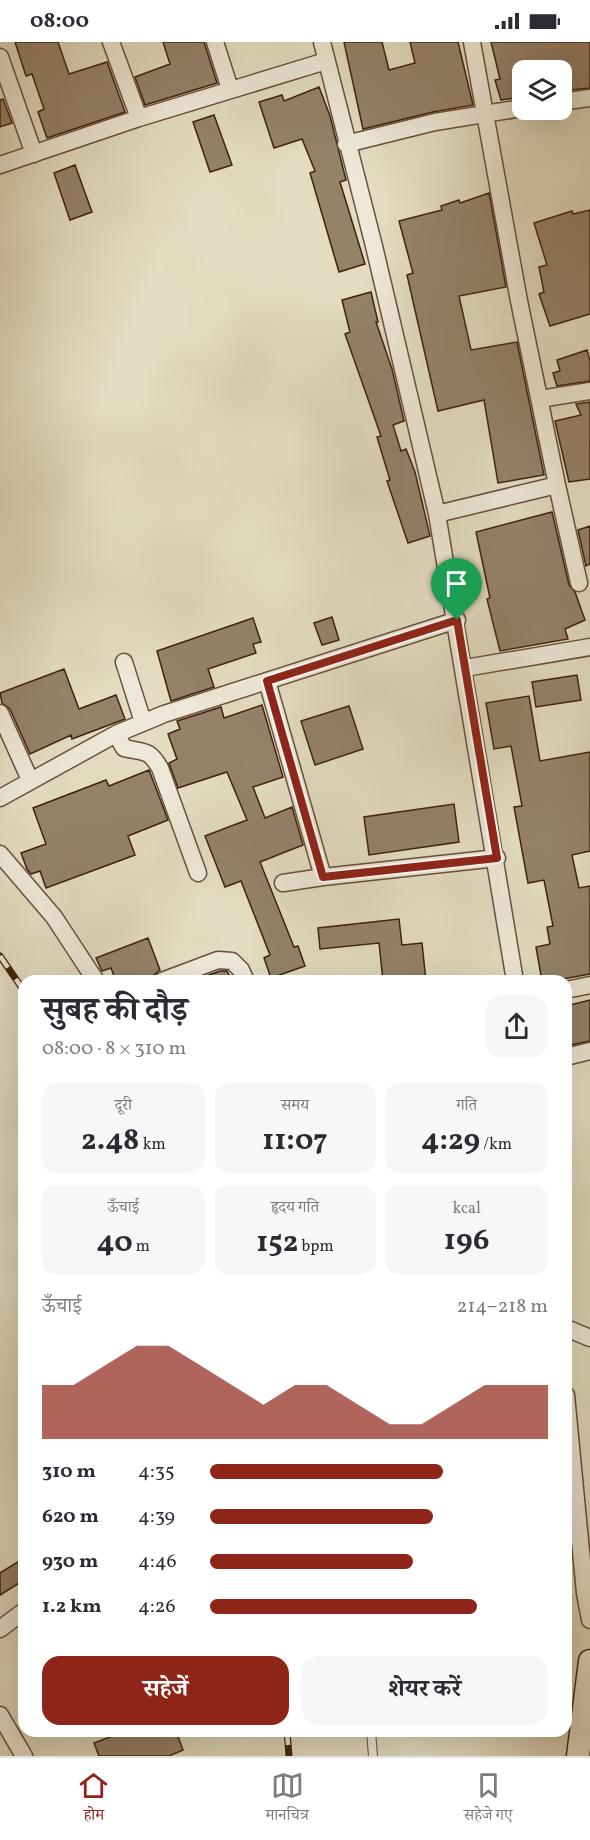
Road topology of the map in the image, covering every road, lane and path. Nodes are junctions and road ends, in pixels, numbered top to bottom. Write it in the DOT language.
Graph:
graph roads {
  1 [pos="111,42"];
  2 [pos="215,42"];
  3 [pos="322,42"];
  4 [pos="472,42"];
  5 [pos="0,57"];
  6 [pos="326,61"];
  7 [pos="230,89"];
  8 [pos="590,98"];
  9 [pos="572,100"];
  10 [pos="512,109"];
  11 [pos="487,113"];
  12 [pos="139,118"];
  13 [pos="346,144"];
  14 [pos="34,154"];
  15 [pos="0,165"];
  16 [pos="590,391"];
  17 [pos="540,399"];
  18 [pos="557,485"];
  19 [pos="437,514"];
  20 [pos="579,583"];
  21 [pos="457,620"];
  22 [pos="590,646"];
  23 [pos="124,662"];
  24 [pos="465,668"];
  25 [pos="267,681"];
  26 [pos="0,713"];
  27 [pos="143,723"];
  28 [pos="116,734"];
  29 [pos="30,780"];
  30 [pos="0,798"];
  31 [pos="0,854"];
  32 [pos="497,858"];
  33 [pos="198,873"];
  34 [pos="323,877"];
  35 [pos="283,883"];
  36 [pos="92,975"];
  37 [pos="178,975"];
  38 [pos="243,975"];
  39 [pos="514,975"];
  40 [pos="590,985"];
  41 [pos="572,989"];
  42 [pos="590,1052"];
  43 [pos="572,1056"];
  44 [pos="572,1330"];
  45 [pos="590,1338"];
  46 [pos="572,1448"];
  47 [pos="586,1572"];
  48 [pos="18,1616"];
  49 [pos="590,1620"];
  50 [pos="0,1629"];
  51 [pos="590,1661"];
  52 [pos="0,1715"];
  53 [pos="587,1720"];
  54 [pos="371,1737"];
  55 [pos="24,1756"];
  56 [pos="373,1756"];
  57 [pos="578,1756"];
  1 -- 12 [label="street"];
  2 -- 7 [label="street"];
  3 -- 6 [label="street"];
  4 -- 11 [label="street"];
  5 -- 14 [label="street"];
  6 -- 7 [label="street"];
  6 -- 13 [label="street"];
  7 -- 12 [label="street"];
  8 -- 9 [label="street"];
  10 -- 11 [label="street"];
  11 -- 13 [label="street"];
  11 -- 17 [label="street"];
  12 -- 14 [label="street"];
  13 -- 19 [label="street"];
  14 -- 15 [label="street"];
  16 -- 17 [label="street"];
  17 -- 18 [label="street"];
  18 -- 19 [label="street"];
  18 -- 20 [label="street"];
  19 -- 21 [label="street"];
  21 -- 24 [label="street"];
  21 -- 25 [label="street"];
  22 -- 24 [label="street"];
  23 -- 27 [label="street"];
  24 -- 32 [label="street"];
  25 -- 27 [label="street"];
  25 -- 34 [label="street"];
  26 -- 29 [label="street"];
  27 -- 28 [label="street"];
  28 -- 29 [label="street"];
  28 -- 33 [label="street"];
  29 -- 30 [label="street"];
  31 -- 36 [label="street"];
  32 -- 34 [label="street"];
  32 -- 39 [label="street"];
  34 -- 35 [label="street"];
  37 -- 38 [label="street"];
  40 -- 41 [label="street"];
  42 -- 43 [label="street"];
  44 -- 45 [label="street"];
  46 -- 47 [label="street"];
  47 -- 49 [label="street"];
  48 -- 50 [label="street"];
  51 -- 53 [label="main road"];
  52 -- 55 [label="street"];
  53 -- 57 [label="main road"];
  54 -- 56 [label="lane"];
}
